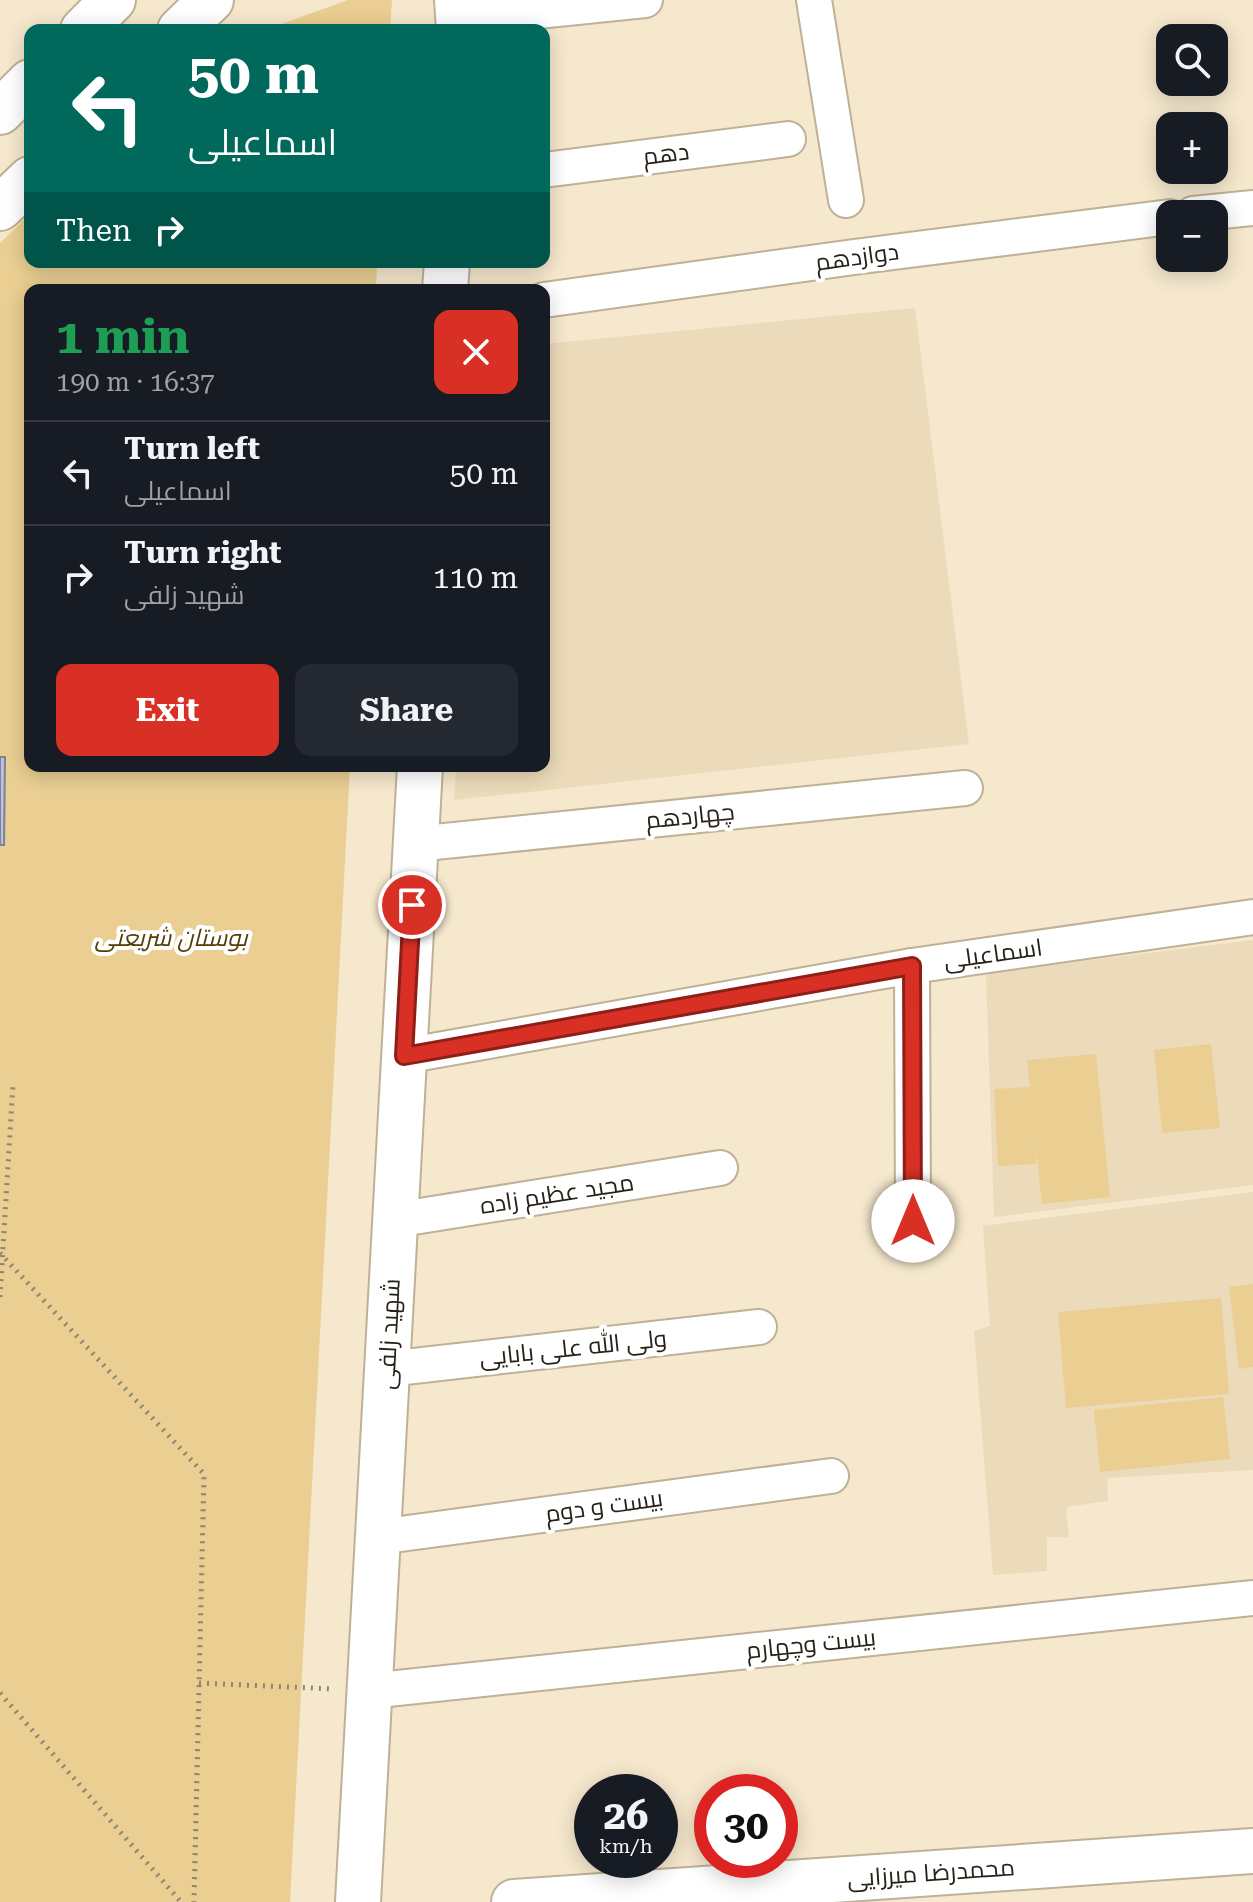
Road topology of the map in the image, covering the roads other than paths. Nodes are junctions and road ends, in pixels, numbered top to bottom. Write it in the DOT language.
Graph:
graph roads {
  1 [pos="113,0"];
  2 [pos="211,0"];
  3 [pos="645,0"];
  4 [pos="814,0"];
  5 [pos="459,16"];
  6 [pos="89,24"];
  7 [pos="186,24"];
  8 [pos="24,88"];
  9 [pos="0,112"];
  10 [pos="788,139"];
  11 [pos="550,169"];
  12 [pos="24,185"];
  13 [pos="846,200"];
  14 [pos="0,208"];
  15 [pos="1253,208"];
  16 [pos="1228,210"];
  17 [pos="1156,219"];
  18 [pos="550,299"];
  19 [pos="420,772"];
  20 [pos="965,788"];
  21 [pos="415,844"];
  22 [pos="1253,917"];
  23 [pos="912,966"];
  24 [pos="404,1056"];
  25 [pos="720,1168"];
  26 [pos="395,1220"];
  27 [pos="913,1221"];
  28 [pos="759,1327"];
  29 [pos="387,1369"];
  30 [pos="831,1476"];
  31 [pos="378,1537"];
  32 [pos="1253,1598"];
  33 [pos="369,1691"];
  34 [pos="1253,1851"];
  35 [pos="358,1902"];
  36 [pos="514,1902"];
  1 -- 6 [label="main road"];
  2 -- 7 [label="main road"];
  3 -- 5 [label="street"];
  4 -- 13 [label="street"];
  8 -- 9 [label="main road"];
  10 -- 11 [label="street, دهم"];
  12 -- 14 [label="main road"];
  15 -- 16 [label="street"];
  17 -- 18 [label="street, دوازدهم"];
  19 -- 21 [label="main road, شهید زلفی"];
  20 -- 21 [label="street, چهاردهم"];
  21 -- 24 [label="main road, شهید زلفی"];
  22 -- 23 [label="street, اسماعیلی"];
  23 -- 24 [label="street, اسماعیلی"];
  23 -- 27 [label="street"];
  24 -- 26 [label="main road, شهید زلفی"];
  25 -- 26 [label="street, مجید عظیم زاده"];
  26 -- 29 [label="main road, شهید زلفی"];
  28 -- 29 [label="street, ولی الله علی‌ بابایی"];
  29 -- 31 [label="main road, شهید زلفی"];
  30 -- 31 [label="street, بیست و دوم"];
  31 -- 33 [label="main road, شهید زلفی"];
  32 -- 33 [label="street, بیست وچهارم"];
  33 -- 35 [label="main road, شهید زلفی"];
  34 -- 36 [label="main road, محمدرضا میرزایی"];
}
